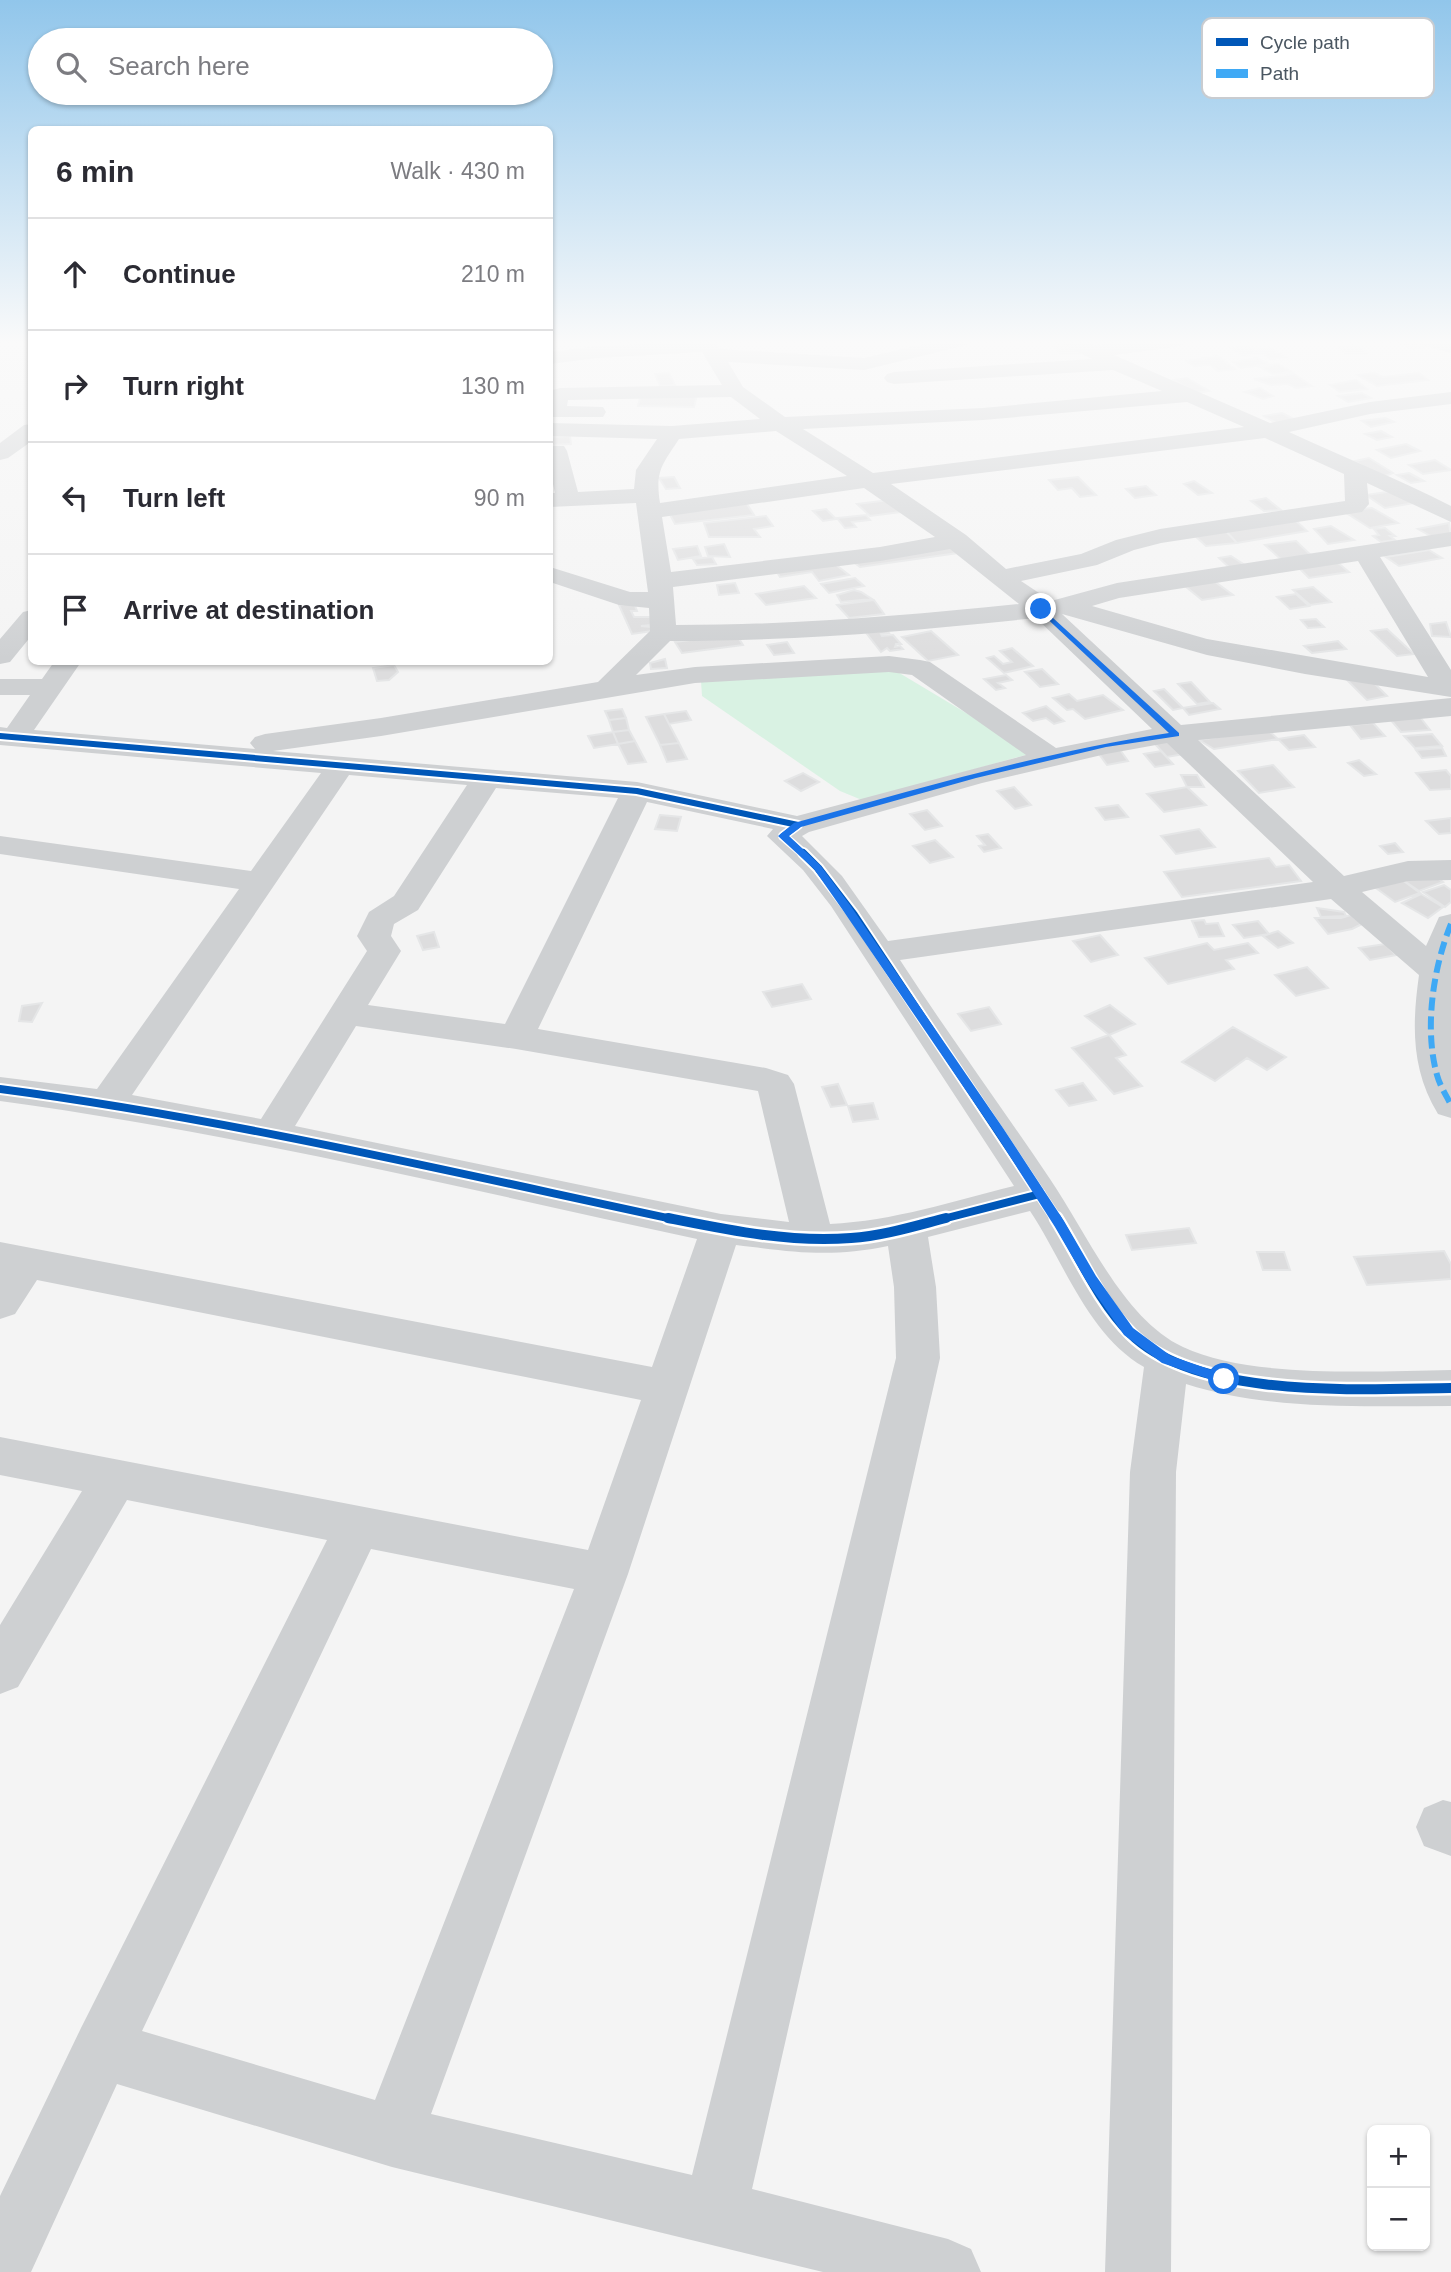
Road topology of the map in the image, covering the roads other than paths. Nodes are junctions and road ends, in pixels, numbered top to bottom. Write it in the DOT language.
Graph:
graph roads {
  1 [pos="627,447"];
  2 [pos="663,447"];
  3 [pos="829,447"];
  4 [pos="1142,447"];
  5 [pos="1277,447"];
  6 [pos="1305,447"];
  7 [pos="817,448"];
  8 [pos="936,449"];
  9 [pos="553,451"];
  10 [pos="1193,464"];
  11 [pos="988,467"];
  12 [pos="1355,471"];
  13 [pos="870,480"];
  14 [pos="559,499"];
  15 [pos="648,503"];
  16 [pos="1451,516"];
  17 [pos="1451,539"];
  18 [pos="957,540"];
  19 [pos="1366,554"];
  20 [pos="553,575"];
  21 [pos="1002,576"];
  22 [pos="661,590"];
  23 [pos="1054,608"];
  24 [pos="28,623"];
  25 [pos="663,633"];
  26 [pos="0,656"];
  27 [pos="65,665"];
  28 [pos="0,687"];
  29 [pos="50,687"];
  30 [pos="608,687"];
  31 [pos="1450,695"];
  32 [pos="1176,734"];
  33 [pos="8,737"];
  34 [pos="197,753"];
  35 [pos="1052,759"];
  36 [pos="341,765"];
  37 [pos="488,777"];
  38 [pos="637,791"];
  39 [pos="798,825"];
  40 [pos="0,845"];
  41 [pos="1451,870"];
  42 [pos="260,882"];
  43 [pos="1338,888"];
  44 [pos="1451,924"];
  45 [pos="877,953"];
  46 [pos="1441,987"];
  47 [pos="345,1013"];
  48 [pos="516,1037"];
  49 [pos="0,1089"];
  50 [pos="107,1103"];
  51 [pos="1451,1105"];
  52 [pos="271,1134"];
  53 [pos="1040,1194"];
  54 [pos="906,1228"];
  55 [pos="721,1229"];
  56 [pos="814,1240"];
  57 [pos="13,1259"];
  58 [pos="0,1303"];
  59 [pos="1167,1360"];
  60 [pos="668,1388"];
  61 [pos="1451,1388"];
  62 [pos="0,1456"];
  63 [pos="114,1480"];
  64 [pos="358,1527"];
  65 [pos="604,1574"];
  66 [pos="0,1671"];
  67 [pos="102,2049"];
  68 [pos="393,2136"];
  69 [pos="715,2212"];
  70 [pos="0,2267"];
  71 [pos="948,2272"];
  72 [pos="1138,2272"];
  1 -- 9 [label="street"];
  2 -- 15 [label="street"];
  3 -- 7 [label="street"];
  4 -- 11 [label="street"];
  5 -- 10 [label="street"];
  6 -- 12 [label="street"];
  7 -- 13 [label="street"];
  8 -- 11 [label="street"];
  9 -- 14 [label="street"];
  11 -- 13 [label="street"];
  12 -- 16 [label="street"];
  12 -- 21 [label="street"];
  13 -- 15 [label="street"];
  13 -- 18 [label="street"];
  14 -- 15 [label="street"];
  15 -- 22 [label="street"];
  17 -- 19 [label="street"];
  18 -- 21 [label="street"];
  18 -- 22 [label="street"];
  19 -- 23 [label="street"];
  19 -- 31 [label="street"];
  20 -- 22 [label="street"];
  21 -- 23 [label="street"];
  22 -- 25 [label="street"];
  23 -- 25 [label="street"];
  23 -- 31 [label="street"];
  23 -- 32 [label="street"];
  24 -- 26 [label="street"];
  25 -- 30 [label="street"];
  27 -- 29 [label="street"];
  28 -- 29 [label="street"];
  29 -- 33 [label="street"];
  30 -- 34 [label="street"];
  30 -- 35 [label="street"];
  31 -- 32 [label="street"];
  32 -- 35 [label="street"];
  32 -- 43 [label="street"];
  33 -- 34 [label="street"];
  34 -- 36 [label="street"];
  35 -- 39 [label="street"];
  36 -- 37 [label="street"];
  36 -- 42 [label="street"];
  37 -- 38 [label="street"];
  37 -- 47 [label="street"];
  38 -- 39 [label="street"];
  38 -- 48 [label="street"];
  39 -- 45 [label="street"];
  40 -- 42 [label="street"];
  41 -- 43 [label="street"];
  42 -- 50 [label="street"];
  43 -- 45 [label="street"];
  43 -- 46 [label="street"];
  44 -- 46 [label="street"];
  45 -- 53 [label="street"];
  46 -- 51 [label="street"];
  47 -- 48 [label="street"];
  47 -- 52 [label="street"];
  48 -- 56 [label="street"];
  49 -- 50 [label="street"];
  50 -- 52 [label="street"];
  52 -- 55 [label="street"];
  53 -- 54 [label="street"];
  53 -- 59 [label="street"];
  54 -- 56 [label="street"];
  54 -- 69 [label="street"];
  55 -- 56 [label="street"];
  55 -- 60 [label="street"];
  57 -- 58 [label="street"];
  57 -- 60 [label="street"];
  59 -- 61 [label="street"];
  59 -- 72 [label="street"];
  60 -- 65 [label="street"];
  62 -- 63 [label="street"];
  63 -- 64 [label="street"];
  63 -- 66 [label="street"];
  64 -- 65 [label="street"];
  64 -- 67 [label="street"];
  65 -- 68 [label="street"];
  67 -- 68 [label="street"];
  67 -- 70 [label="street"];
  68 -- 69 [label="street"];
  69 -- 71 [label="street"];
}
